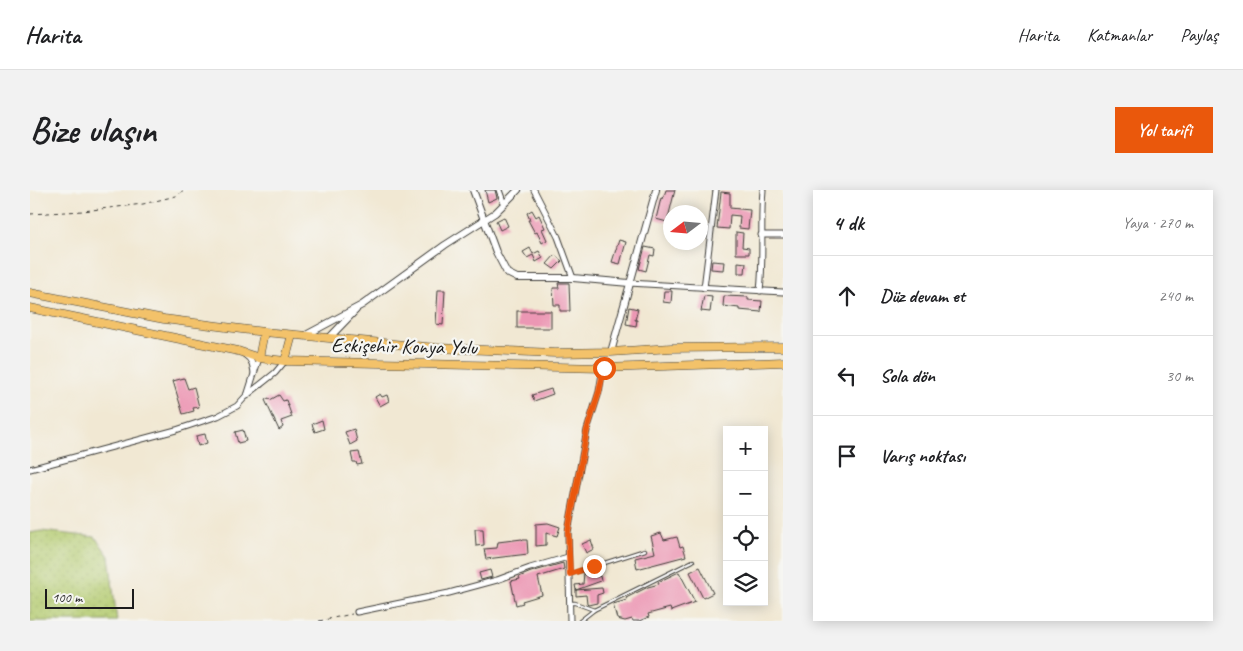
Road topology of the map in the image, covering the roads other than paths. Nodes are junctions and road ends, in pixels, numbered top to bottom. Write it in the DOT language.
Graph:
graph roads {
  1 [pos="473,190"];
  2 [pos="499,190"];
  3 [pos="518,190"];
  4 [pos="534,190"];
  5 [pos="656,190"];
  6 [pos="716,190"];
  7 [pos="763,190"];
  8 [pos="504,204"];
  9 [pos="484,219"];
  10 [pos="761,235"];
  11 [pos="783,235"];
  12 [pos="574,278"];
  13 [pos="629,283"];
  14 [pos="704,288"];
  15 [pos="760,291"];
  16 [pos="783,292"];
  17 [pos="30,293"];
  18 [pos="361,306"];
  19 [pos="30,308"];
  20 [pos="264,332"];
  21 [pos="292,335"];
  22 [pos="306,335"];
  23 [pos="330,337"];
  24 [pos="783,347"];
  25 [pos="238,350"];
  26 [pos="611,352"];
  27 [pos="259,358"];
  28 [pos="284,361"];
  29 [pos="783,362"];
  30 [pos="604,368"];
  31 [pos="254,376"];
  32 [pos="246,396"];
  33 [pos="30,469"];
  34 [pos="645,550"];
  35 [pos="568,557"];
  36 [pos="693,561"];
  37 [pos="570,574"];
  38 [pos="570,603"];
  39 [pos="594,610"];
  40 [pos="357,612"];
  41 [pos="570,621"];
  42 [pos="580,621"];
  1 -- 9 [label="street"];
  2 -- 8 [label="street"];
  3 -- 8 [label="street"];
  4 -- 12 [label="street"];
  5 -- 13 [label="street"];
  6 -- 14 [label="street"];
  7 -- 10 [label="street"];
  8 -- 9 [label="street"];
  9 -- 12 [label="street"];
  9 -- 18 [label="street"];
  10 -- 11 [label="street"];
  10 -- 15 [label="street"];
  12 -- 13 [label="street"];
  13 -- 14 [label="street"];
  13 -- 26 [label="street"];
  14 -- 15 [label="street"];
  15 -- 16 [label="street"];
  17 -- 20 [label="highway"];
  18 -- 22 [label="street"];
  18 -- 23 [label="street"];
  19 -- 25 [label="highway, Eskişehir Konya Yolu"];
  20 -- 21 [label="highway"];
  20 -- 27 [label="highway"];
  21 -- 22 [label="highway"];
  21 -- 28 [label="highway"];
  22 -- 23 [label="highway"];
  23 -- 26 [label="highway"];
  24 -- 26 [label="highway"];
  25 -- 27 [label="highway, Eskişehir Konya Yolu"];
  25 -- 31 [label="street"];
  27 -- 28 [label="highway, Eskişehir Konya Yolu"];
  27 -- 31 [label="street"];
  28 -- 30 [label="highway, Eskişehir Konya Yolu"];
  28 -- 32 [label="street"];
  29 -- 30 [label="highway, Eskişehir Konya Yolu"];
  30 -- 35 [label="street"];
  31 -- 32 [label="street"];
  32 -- 33 [label="street"];
  34 -- 37 [label="lane"];
  35 -- 37 [label="street"];
  35 -- 40 [label="street"];
  36 -- 39 [label="lane"];
  37 -- 38 [label="street"];
  38 -- 39 [label="lane"];
  38 -- 41 [label="street"];
  39 -- 42 [label="lane"];
}
